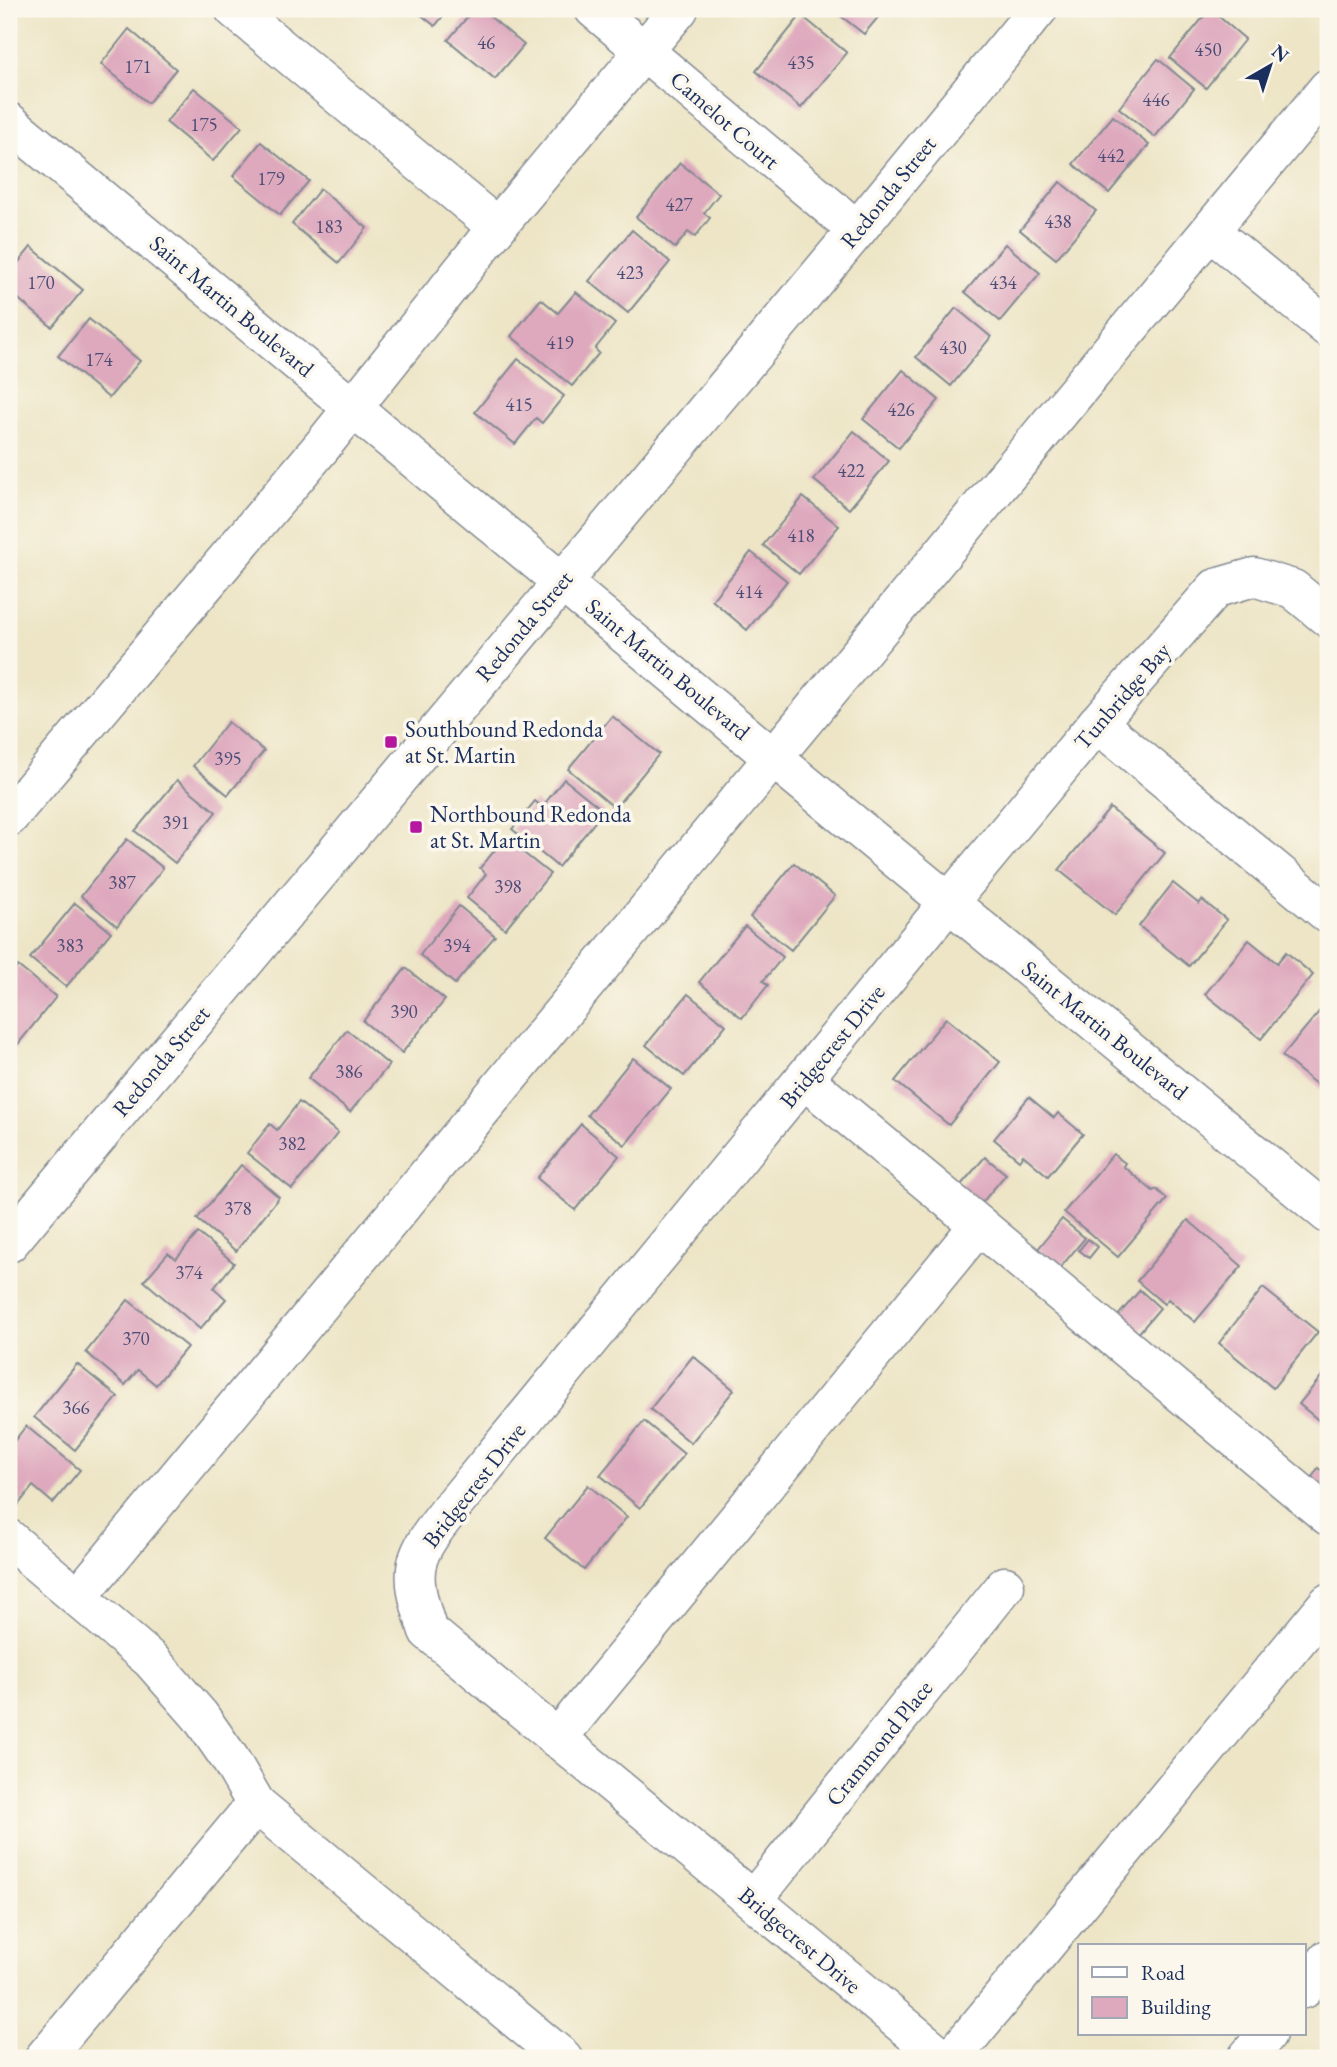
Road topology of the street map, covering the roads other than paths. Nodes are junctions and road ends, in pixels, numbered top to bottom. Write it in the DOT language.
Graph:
graph roads {
  1 [pos="234,9"];
  2 [pos="594,9"];
  3 [pos="679,9"];
  4 [pos="1038,9"];
  5 [pos="645,51"];
  6 [pos="1328,88"];
  7 [pos="9,122"];
  8 [pos="498,227"];
  9 [pos="857,230"];
  10 [pos="1211,232"];
  11 [pos="1328,328"];
  12 [pos="353,406"];
  13 [pos="562,580"];
  14 [pos="1328,618"];
  15 [pos="1097,723"];
  16 [pos="772,757"];
  17 [pos="9,817"];
  18 [pos="949,902"];
  19 [pos="1328,914"];
  20 [pos="805,1080"];
  21 [pos="1328,1214"];
  22 [pos="979,1225"];
  23 [pos="9,1243"];
  24 [pos="1328,1516"];
  25 [pos="9,1539"];
  26 [pos="1006,1586"];
  27 [pos="78,1597"];
  28 [pos="1328,1603"];
  29 [pos="557,1739"];
  30 [pos="256,1804"];
  31 [pos="753,1900"];
  32 [pos="1328,1959"];
  33 [pos="1306,1986"];
  34 [pos="1265,2036"];
  35 [pos="44,2058"];
  36 [pos="563,2058"];
  37 [pos="943,2058"];
  38 [pos="952,2058"];
  39 [pos="1247,2058"];
  1 -- 8 [label="street"];
  2 -- 5 [label="street, Camelot Court"];
  3 -- 5 [label="street"];
  4 -- 9 [label="street, Redonda Street"];
  5 -- 8 [label="street"];
  5 -- 9 [label="street, Camelot Court"];
  6 -- 10 [label="street"];
  7 -- 12 [label="street, Saint Martin Boulevard"];
  8 -- 12 [label="street"];
  9 -- 13 [label="street, Redonda Street"];
  10 -- 11 [label="street"];
  10 -- 16 [label="street"];
  12 -- 13 [label="street, Saint Martin Boulevard"];
  12 -- 17 [label="street"];
  13 -- 16 [label="street, Saint Martin Boulevard"];
  13 -- 23 [label="street, Redonda Street"];
  14 -- 15 [label="street, Tunbridge Bay"];
  15 -- 18 [label="street, Tunbridge Bay"];
  15 -- 19 [label="street"];
  16 -- 18 [label="street, Saint Martin Boulevard"];
  16 -- 27 [label="street"];
  18 -- 20 [label="street, Bridgecrest Drive"];
  18 -- 21 [label="street, Saint Martin Boulevard"];
  20 -- 22 [label="street"];
  20 -- 29 [label="street, Bridgecrest Drive"];
  22 -- 24 [label="street"];
  22 -- 29 [label="street"];
  25 -- 27 [label="street"];
  26 -- 31 [label="street, Crammond Place"];
  27 -- 30 [label="street"];
  28 -- 38 [label="street"];
  29 -- 31 [label="street, Bridgecrest Drive"];
  30 -- 35 [label="street"];
  30 -- 36 [label="street"];
  31 -- 37 [label="street, Bridgecrest Drive"];
  32 -- 33 [label="street"];
  34 -- 39 [label="street"];
}
